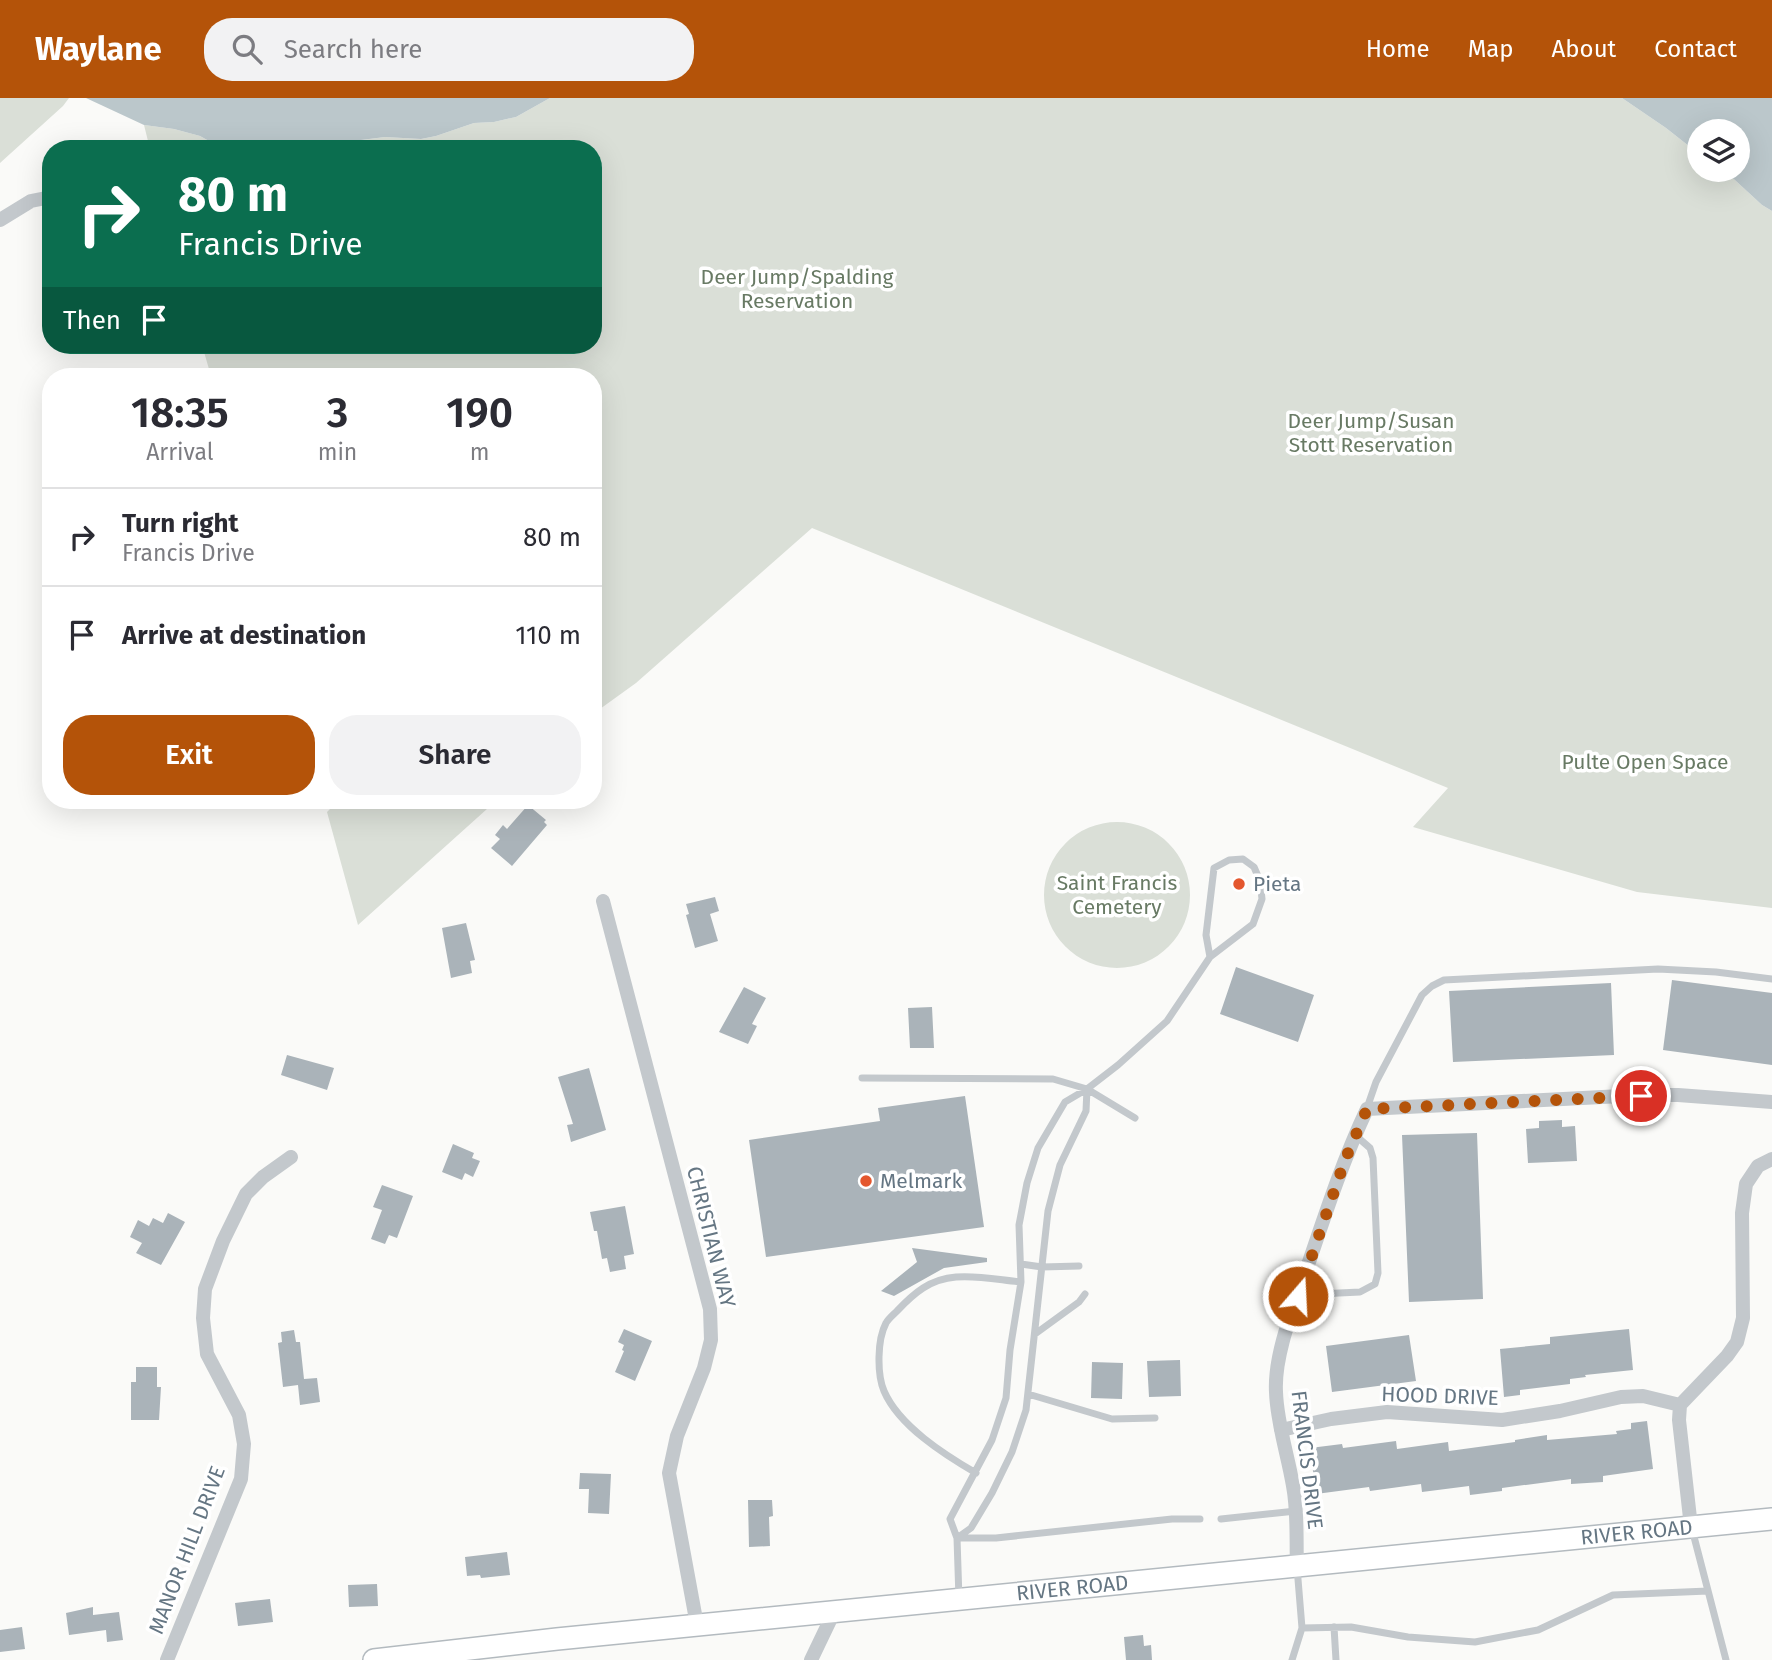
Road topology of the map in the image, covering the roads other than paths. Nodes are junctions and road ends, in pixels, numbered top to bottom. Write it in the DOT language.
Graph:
graph roads {
  1 [pos="42,199"];
  2 [pos="0,220"];
  3 [pos="603,901"];
  4 [pos="1210,957"];
  5 [pos="1772,979"];
  6 [pos="862,1078"];
  7 [pos="1087,1089"];
  8 [pos="1772,1102"];
  9 [pos="1367,1109"];
  10 [pos="1135,1118"];
  11 [pos="1355,1135"];
  12 [pos="291,1157"];
  13 [pos="1772,1159"];
  14 [pos="1021,1264"];
  15 [pos="1079,1266"];
  16 [pos="1042,1267"];
  17 [pos="1021,1282"];
  18 [pos="1085,1294"];
  19 [pos="1298,1296"];
  20 [pos="1035,1334"];
  21 [pos="1028,1394"];
  22 [pos="1680,1405"];
  23 [pos="1155,1418"];
  24 [pos="1280,1430"];
  25 [pos="976,1473"];
  26 [pos="1296,1511"];
  27 [pos="1200,1519"];
  28 [pos="1221,1519"];
  29 [pos="1772,1519"];
  30 [pos="1691,1527"];
  31 [pos="957,1538"];
  32 [pos="1297,1566"];
  33 [pos="1708,1591"];
  34 [pos="959,1599"];
  35 [pos="834,1612"];
  36 [pos="697,1625"];
  37 [pos="1334,1627"];
  38 [pos="1302,1628"];
  39 [pos="167,1660"];
  40 [pos="374,1660"];
  41 [pos="811,1660"];
  42 [pos="1292,1660"];
  43 [pos="1336,1660"];
  44 [pos="1726,1660"];
  1 -- 2 [label="street"];
  3 -- 36 [label="street, CHRISTIAN WAY"];
  4 -- 4 [label="lane"];
  4 -- 7 [label="lane"];
  5 -- 9 [label="lane"];
  6 -- 7 [label="lane"];
  7 -- 10 [label="lane"];
  7 -- 14 [label="lane"];
  7 -- 16 [label="lane"];
  8 -- 9 [label="street"];
  9 -- 11 [label="street, FRANCIS DRIVE"];
  11 -- 19 [label="street, FRANCIS DRIVE"];
  11 -- 19 [label="lane"];
  12 -- 39 [label="street, MANOR HILL DRIVE"];
  13 -- 22 [label="street"];
  14 -- 16 [label="lane"];
  14 -- 17 [label="lane"];
  15 -- 16 [label="lane"];
  16 -- 20 [label="lane"];
  17 -- 25 [label="lane"];
  17 -- 25 [label="lane"];
  18 -- 20 [label="lane"];
  19 -- 24 [label="street, FRANCIS DRIVE"];
  20 -- 21 [label="lane"];
  21 -- 23 [label="lane"];
  21 -- 31 [label="lane"];
  22 -- 24 [label="street, HOOD DRIVE"];
  22 -- 30 [label="street"];
  24 -- 26 [label="street, FRANCIS DRIVE"];
  25 -- 31 [label="lane"];
  26 -- 28 [label="lane"];
  26 -- 32 [label="street, FRANCIS DRIVE"];
  27 -- 31 [label="lane"];
  29 -- 30 [label="main road, RIVER ROAD"];
  30 -- 32 [label="main road, RIVER ROAD"];
  30 -- 33 [label="lane"];
  31 -- 34 [label="lane"];
  32 -- 34 [label="main road, RIVER ROAD"];
  32 -- 38 [label="lane"];
  33 -- 37 [label="lane"];
  33 -- 44 [label="lane"];
  34 -- 35 [label="main road, RIVER ROAD"];
  35 -- 36 [label="main road, RIVER ROAD"];
  35 -- 41 [label="street"];
  36 -- 40 [label="main road, RIVER ROAD"];
  37 -- 38 [label="lane"];
  37 -- 43 [label="lane"];
  38 -- 42 [label="lane"];
}
